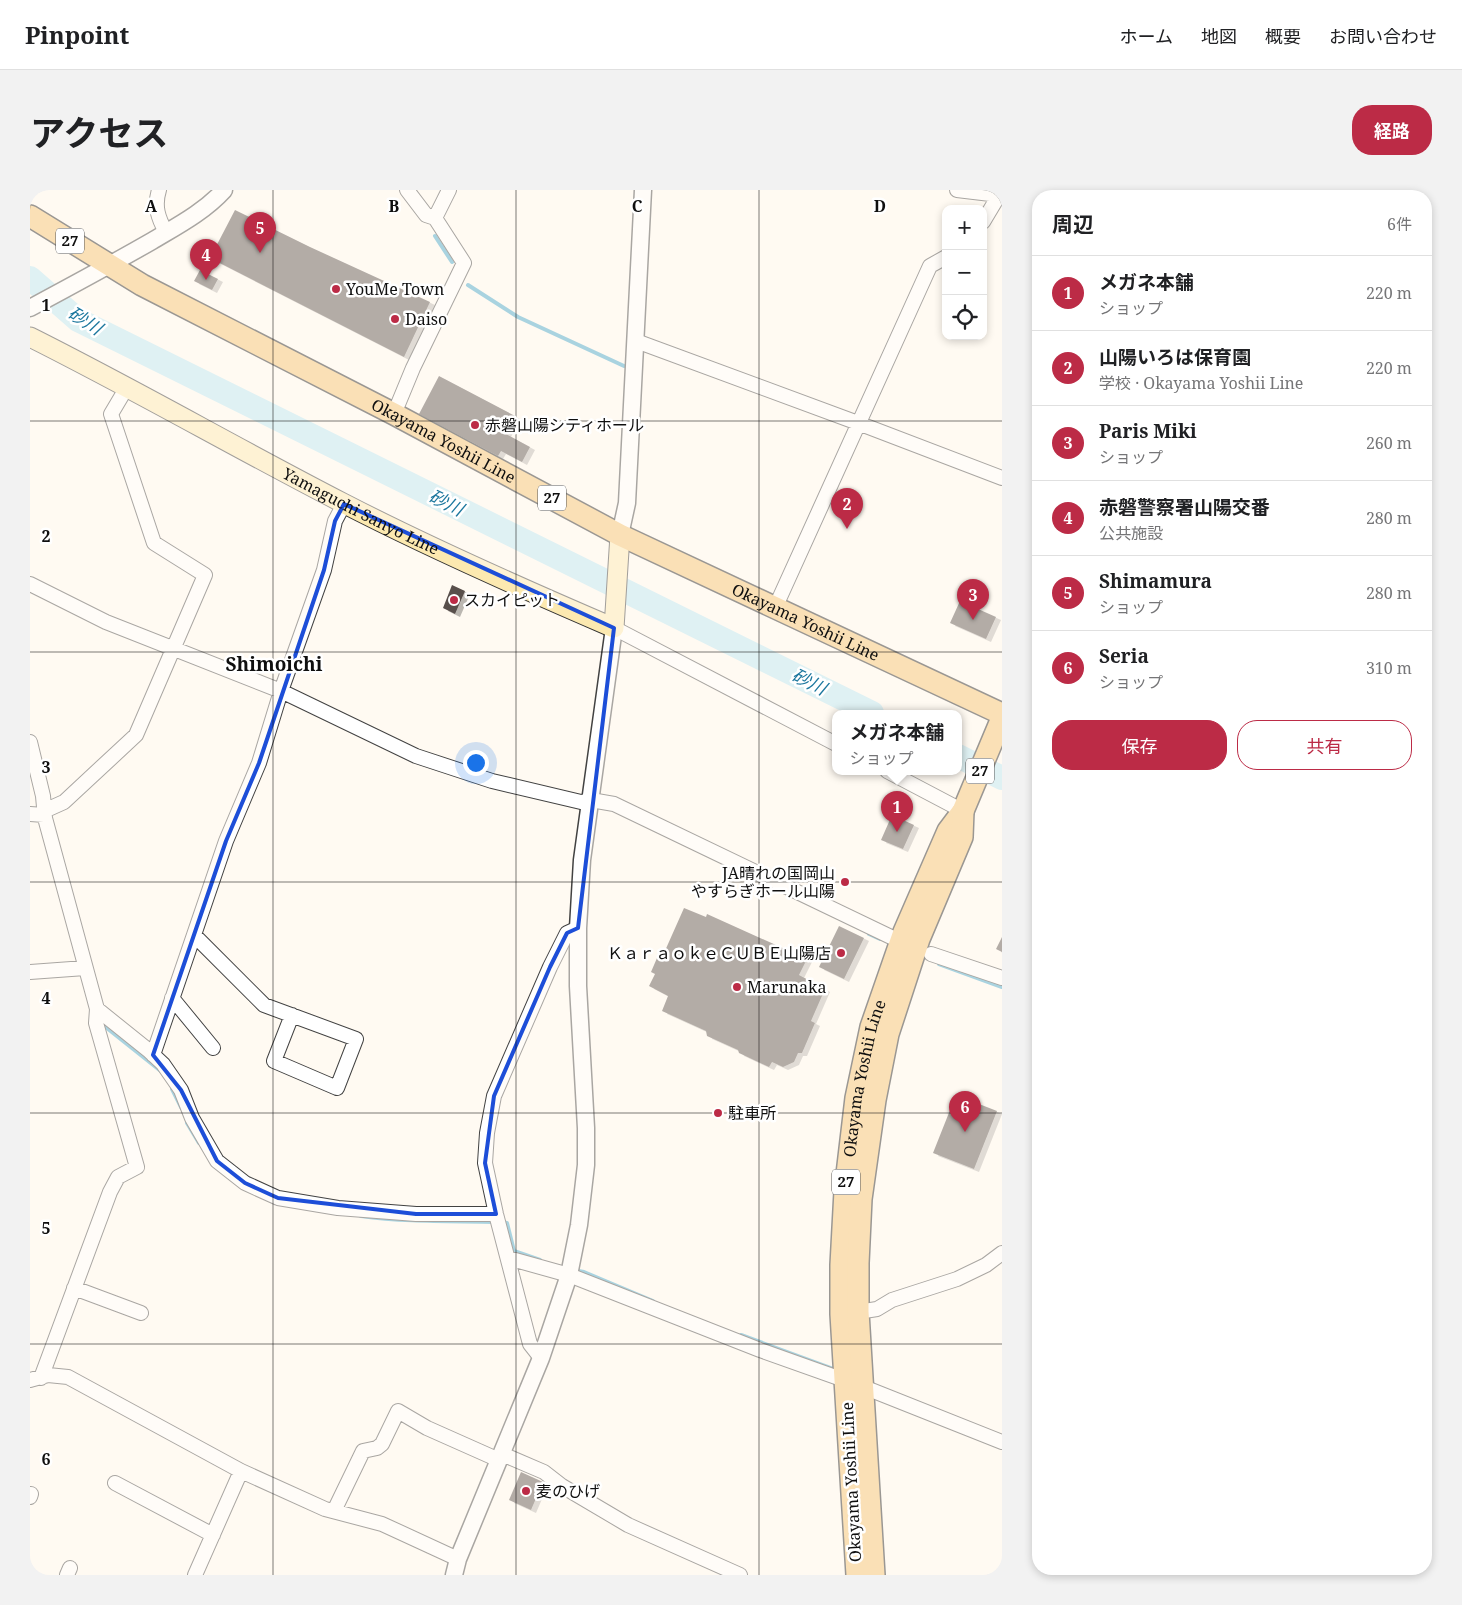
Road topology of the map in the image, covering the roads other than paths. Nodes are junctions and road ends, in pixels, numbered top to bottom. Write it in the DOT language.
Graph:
graph roads {
  1 [pos="158,190"];
  2 [pos="224,190"];
  3 [pos="407,190"];
  4 [pos="448,190"];
  5 [pos="643,190"];
  6 [pos="957,190"];
  7 [pos="1000,194"];
  8 [pos="987,215"];
  9 [pos="30,216"];
  10 [pos="435,218"];
  11 [pos="166,232"];
  12 [pos="942,259"];
  13 [pos="103,269"];
  14 [pos="30,308"];
  15 [pos="30,337"];
  16 [pos="636,340"];
  17 [pos="127,387"];
  18 [pos="394,414"];
  19 [pos="858,423"];
  20 [pos="1002,478"];
  21 [pos="344,504"];
  22 [pos="620,535"];
  23 [pos="30,584"];
  24 [pos="775,608"];
  25 [pos="614,621"];
  26 [pos="175,648"];
  27 [pos="281,691"];
  28 [pos="1000,721"];
  29 [pos="30,742"];
  30 [pos="832,742"];
  31 [pos="895,775"];
  32 [pos="591,800"];
  33 [pos="963,810"];
  34 [pos="44,813"];
  35 [pos="30,814"];
  36 [pos="578,928"];
  37 [pos="194,935"];
  38 [pos="891,937"];
  39 [pos="931,954"];
  40 [pos="86,968"];
  41 [pos="30,972"];
  42 [pos="1002,978"];
  43 [pos="172,998"];
  44 [pos="97,1009"];
  45 [pos="292,1015"];
  46 [pos="213,1048"];
  47 [pos="153,1055"];
  48 [pos="496,1214"];
  49 [pos="1002,1253"];
  50 [pos="508,1258"];
  51 [pos="568,1275"];
  52 [pos="74,1288"];
  53 [pos="858,1312"];
  54 [pos="141,1313"];
  55 [pos="542,1358"];
  56 [pos="35,1379"];
  57 [pos="853,1383"];
  58 [pos="1002,1442"];
  59 [pos="501,1457"];
  60 [pos="242,1471"];
  61 [pos="115,1483"];
  62 [pos="334,1511"];
  63 [pos="213,1534"];
  64 [pos="458,1559"];
  65 [pos="195,1575"];
  66 [pos="454,1575"];
  67 [pos="740,1575"];
  68 [pos="857,1575"];
  69 [pos="874,1575"];
  1 -- 11 [label="street"];
  2 -- 11 [label="street"];
  3 -- 10 [label="street"];
  4 -- 10 [label="street"];
  5 -- 16 [label="street"];
  6 -- 7 [label="street"];
  7 -- 8 [label="street"];
  9 -- 13 [label="main road, Okayama Yoshii Line / 27"];
  10 -- 18 [label="street"];
  11 -- 13 [label="street"];
  12 -- 19 [label="street"];
  13 -- 14 [label="street"];
  13 -- 18 [label="main road, Okayama Yoshii Line / 27"];
  15 -- 17 [label="main road, Yamaguchi Sanyo Line"];
  16 -- 19 [label="street"];
  16 -- 22 [label="street"];
  17 -- 21 [label="main road, Yamaguchi Sanyo Line"];
  17 -- 26 [label="street"];
  18 -- 22 [label="main road, Okayama Yoshii Line / 27"];
  19 -- 20 [label="street"];
  19 -- 24 [label="street"];
  21 -- 25 [label="main road, Yamaguchi Sanyo Line"];
  21 -- 27 [label="street"];
  22 -- 24 [label="main road, Okayama Yoshii Line / 27"];
  22 -- 25 [label="main road"];
  23 -- 26 [label="street"];
  24 -- 28 [label="main road, Okayama Yoshii Line / 27"];
  25 -- 30 [label="street"];
  25 -- 32 [label="street"];
  26 -- 27 [label="street"];
  26 -- 34 [label="street"];
  27 -- 32 [label="street"];
  27 -- 37 [label="street"];
  28 -- 33 [label="main road, Okayama Yoshii Line / 27"];
  29 -- 34 [label="street"];
  31 -- 33 [label="street"];
  32 -- 36 [label="street"];
  32 -- 38 [label="street"];
  33 -- 53 [label="main road, Okayama Yoshii Line / 27"];
  33 -- 57 [label="main road, Okayama Yoshii Line / 27"];
  34 -- 35 [label="street"];
  34 -- 40 [label="street"];
  36 -- 48 [label="street"];
  36 -- 51 [label="street"];
  37 -- 43 [label="street"];
  37 -- 45 [label="street"];
  39 -- 42 [label="street"];
  40 -- 41 [label="street"];
  40 -- 44 [label="street"];
  43 -- 46 [label="street"];
  43 -- 47 [label="street"];
  44 -- 47 [label="street"];
  44 -- 52 [label="street"];
  45 -- 45 [label="street"];
  47 -- 48 [label="street"];
  48 -- 50 [label="street"];
  49 -- 53 [label="street"];
  50 -- 51 [label="street"];
  50 -- 55 [label="street"];
  51 -- 55 [label="street"];
  51 -- 57 [label="street"];
  52 -- 54 [label="street"];
  52 -- 56 [label="street"];
  53 -- 57 [label="main road, Okayama Yoshii Line / 27"];
  55 -- 59 [label="street"];
  56 -- 60 [label="street"];
  57 -- 58 [label="street"];
  57 -- 68 [label="main road, Okayama Yoshii Line / 27"];
  57 -- 69 [label="main road, Okayama Yoshii Line / 27"];
  59 -- 62 [label="street"];
  59 -- 64 [label="street"];
  59 -- 67 [label="street"];
  60 -- 62 [label="street"];
  60 -- 63 [label="street"];
  61 -- 63 [label="street"];
  62 -- 64 [label="street"];
  63 -- 65 [label="street"];
  64 -- 66 [label="street"];
}
